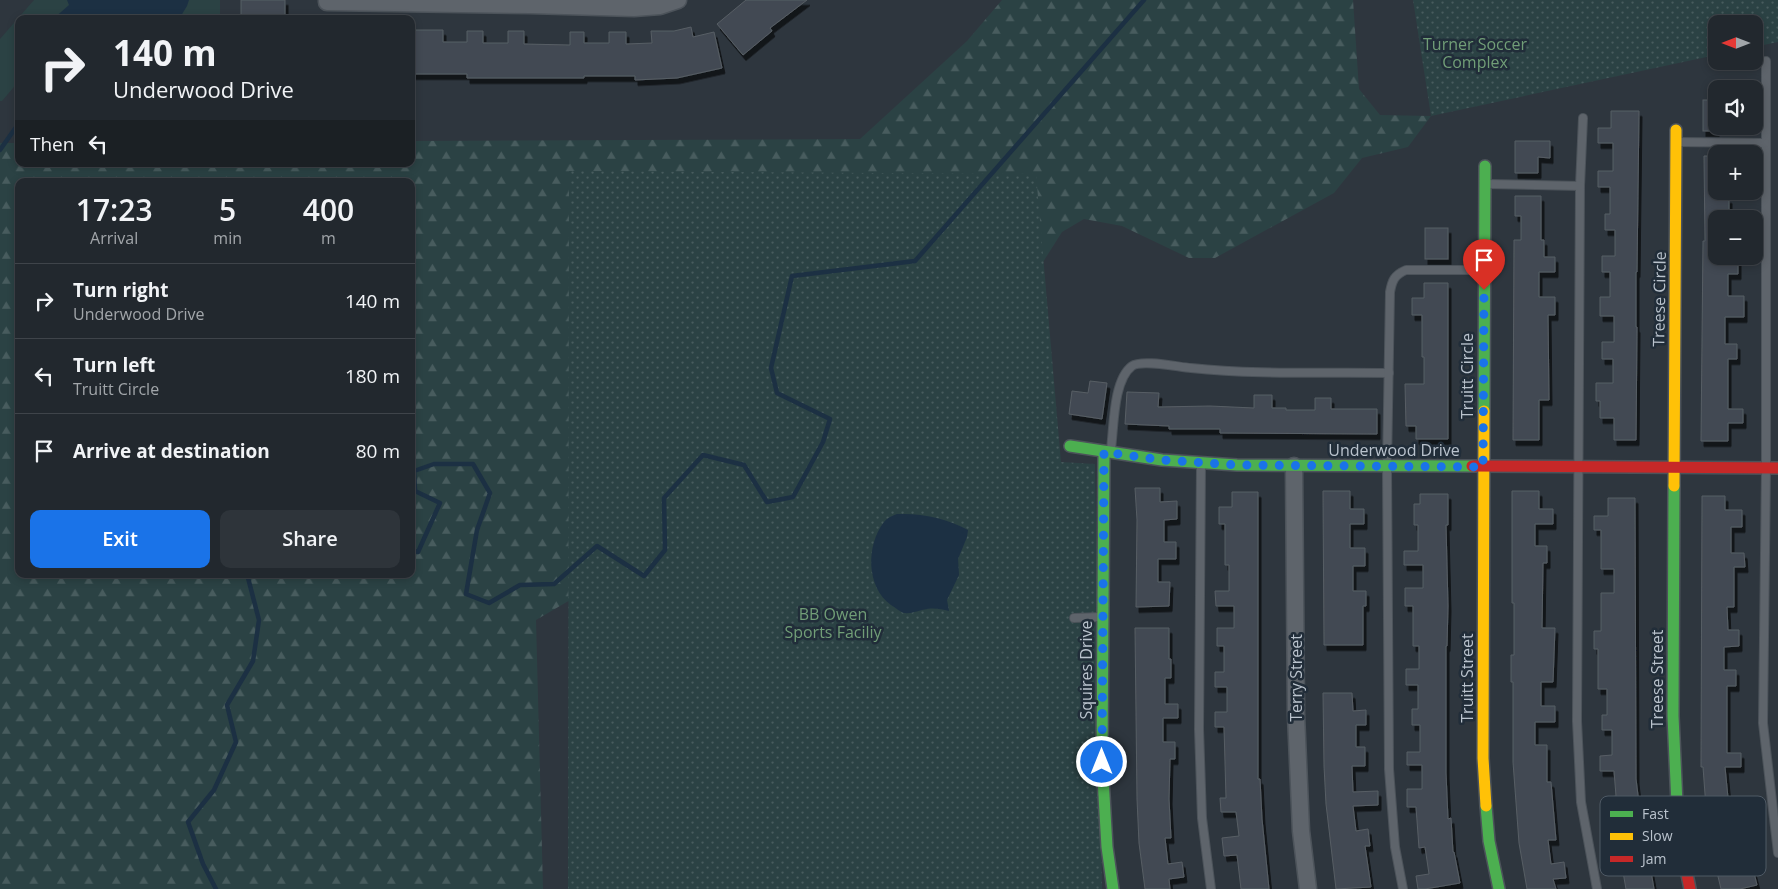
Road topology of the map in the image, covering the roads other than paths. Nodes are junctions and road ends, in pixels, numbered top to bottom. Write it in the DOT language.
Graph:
graph roads {
  1 [pos="678,0"];
  2 [pos="327,1"];
  3 [pos="429,2"];
  4 [pos="530,2"];
  5 [pos="634,4"];
  6 [pos="1766,61"];
  7 [pos="1583,118"];
  8 [pos="1676,130"];
  9 [pos="1676,142"];
  10 [pos="1765,143"];
  11 [pos="1485,166"];
  12 [pos="1485,184"];
  13 [pos="1580,186"];
  14 [pos="1484,270"];
  15 [pos="1389,373"];
  16 [pos="1070,446"];
  17 [pos="1107,452"];
  18 [pos="1201,463"];
  19 [pos="1294,466"];
  20 [pos="1387,466"];
  21 [pos="1483,467"];
  22 [pos="1578,468"];
  23 [pos="1673,468"];
  24 [pos="1772,468"];
  25 [pos="1103,617"];
  26 [pos="1074,618"];
  27 [pos="1677,796"];
  28 [pos="1778,853"];
  29 [pos="1688,876"];
  30 [pos="1113,889"];
  31 [pos="1212,889"];
  32 [pos="1308,889"];
  33 [pos="1403,889"];
  34 [pos="1499,889"];
  35 [pos="1597,889"];
  36 [pos="1690,889"];
  1 -- 5 [label="street"];
  2 -- 3 [label="street"];
  3 -- 4 [label="street"];
  4 -- 5 [label="street"];
  6 -- 10 [label="lane"];
  7 -- 13 [label="lane"];
  8 -- 9 [label="street, Treese Circle"];
  9 -- 10 [label="lane"];
  9 -- 23 [label="street, Treese Circle"];
  10 -- 24 [label="lane"];
  11 -- 12 [label="street, Truitt Circle"];
  12 -- 13 [label="lane"];
  12 -- 14 [label="street, Truitt Circle"];
  13 -- 22 [label="lane"];
  14 -- 15 [label="lane"];
  14 -- 21 [label="street, Truitt Circle"];
  15 -- 17 [label="lane"];
  15 -- 20 [label="lane"];
  16 -- 17 [label="street, Underwood Drive"];
  17 -- 18 [label="street, Underwood Drive"];
  17 -- 25 [label="street, Squires Drive"];
  18 -- 19 [label="street, Underwood Drive"];
  18 -- 31 [label="lane"];
  19 -- 20 [label="street, Underwood Drive"];
  19 -- 32 [label="street, Terry Street"];
  20 -- 21 [label="street, Underwood Drive"];
  20 -- 33 [label="lane"];
  21 -- 22 [label="street, Underwood Drive"];
  21 -- 34 [label="street, Truitt Street"];
  22 -- 23 [label="street, Underwood Drive"];
  22 -- 35 [label="lane"];
  23 -- 24 [label="street, Underwood Drive"];
  23 -- 27 [label="street, Treese Street"];
  24 -- 28 [label="lane"];
  25 -- 26 [label="lane"];
  25 -- 30 [label="street, Squires Drive"];
  29 -- 36 [label="street, Treese Street"];
}
